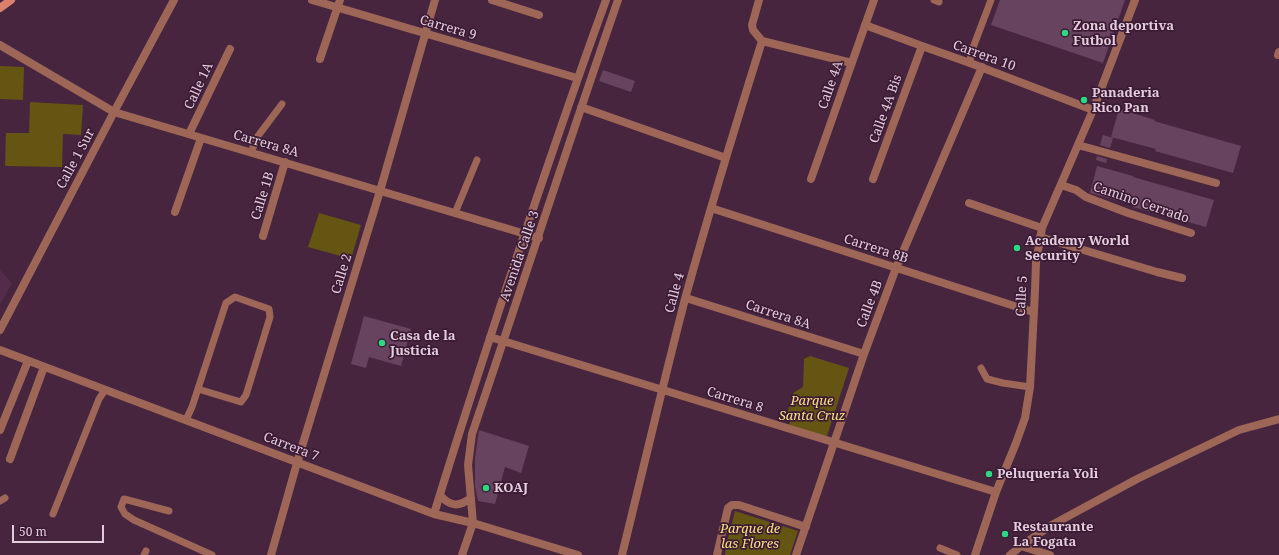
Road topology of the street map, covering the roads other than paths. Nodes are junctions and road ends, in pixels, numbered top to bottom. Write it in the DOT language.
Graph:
graph roads {
  1 [pos="11,0"];
  2 [pos="174,0"];
  3 [pos="312,0"];
  4 [pos="435,0"];
  5 [pos="492,0"];
  6 [pos="606,0"];
  7 [pos="618,0"];
  8 [pos="759,0"];
  9 [pos="874,0"];
  10 [pos="991,0"];
  11 [pos="1135,0"];
  12 [pos="339,4"];
  13 [pos="0,8"];
  14 [pos="539,15"];
  15 [pos="865,25"];
  16 [pos="426,33"];
  17 [pos="762,41"];
  18 [pos="0,45"];
  19 [pos="922,46"];
  20 [pos="230,49"];
  21 [pos="320,59"];
  22 [pos="852,63"];
  23 [pos="970,63"];
  24 [pos="982,67"];
  25 [pos="577,78"];
  26 [pos="282,104"];
  27 [pos="581,107"];
  28 [pos="1093,110"];
  29 [pos="114,112"];
  30 [pos="190,134"];
  31 [pos="201,138"];
  32 [pos="1078,146"];
  33 [pos="251,152"];
  34 [pos="726,158"];
  35 [pos="477,160"];
  36 [pos="285,162"];
  37 [pos="811,179"];
  38 [pos="873,179"];
  39 [pos="1216,183"];
  40 [pos="1061,185"];
  41 [pos="380,190"];
  42 [pos="969,203"];
  43 [pos="711,208"];
  44 [pos="175,212"];
  45 [pos="455,213"];
  46 [pos="1042,228"];
  47 [pos="1191,233"];
  48 [pos="524,234"];
  49 [pos="263,236"];
  50 [pos="1040,237"];
  51 [pos="539,238"];
  52 [pos="896,268"];
  53 [pos="1182,278"];
  54 [pos="686,298"];
  55 [pos="1034,312"];
  56 [pos="0,330"];
  57 [pos="490,337"];
  58 [pos="503,342"];
  59 [pos="0,350"];
  60 [pos="864,354"];
  61 [pos="28,360"];
  62 [pos="44,367"];
  63 [pos="982,368"];
  64 [pos="1030,387"];
  65 [pos="198,389"];
  66 [pos="105,390"];
  67 [pos="662,390"];
  68 [pos="1279,418"];
  69 [pos="186,420"];
  70 [pos="0,430"];
  71 [pos="834,443"];
  72 [pos="10,459"];
  73 [pos="297,463"];
  74 [pos="996,492"];
  75 [pos="440,495"];
  76 [pos="470,498"];
  77 [pos="169,511"];
  78 [pos="53,514"];
  79 [pos="434,514"];
  80 [pos="473,523"];
  81 [pos="806,527"];
  82 [pos="1021,546"];
  83 [pos="940,548"];
  84 [pos="212,555"];
  85 [pos="271,555"];
  86 [pos="462,555"];
  87 [pos="578,555"];
  88 [pos="622,555"];
  89 [pos="717,555"];
  90 [pos="796,555"];
  91 [pos="957,555"];
  92 [pos="975,555"];
  93 [pos="1010,555"];
  94 [pos="1050,555"];
  1 -- 13 [label="main road"];
  2 -- 29 [label="street, Calle 1 Sur"];
  3 -- 12 [label="street, Carrera 9"];
  4 -- 16 [label="street, Calle 2"];
  5 -- 14 [label="street"];
  6 -- 25 [label="street, Avenida Calle 3"];
  7 -- 27 [label="street, Avenida Calle 3"];
  8 -- 17 [label="street"];
  9 -- 15 [label="street, Calle 4A"];
  10 -- 23 [label="lane"];
  11 -- 28 [label="street, Calle 5"];
  12 -- 16 [label="street, Carrera 9"];
  12 -- 21 [label="street"];
  15 -- 19 [label="street, Carrera 10"];
  15 -- 22 [label="street, Calle 4A"];
  16 -- 25 [label="street, Carrera 9"];
  16 -- 41 [label="street, Calle 2"];
  17 -- 22 [label="street"];
  17 -- 34 [label="street, Calle 4"];
  18 -- 29 [label="street, Carrera 8A"];
  19 -- 23 [label="street, Carrera 10"];
  19 -- 38 [label="street, Calle 4A Bis"];
  20 -- 30 [label="street, Calle 1A"];
  22 -- 37 [label="street, Calle 4A"];
  23 -- 24 [label="street, Carrera 10"];
  24 -- 28 [label="street, Carrera 10"];
  24 -- 52 [label="street, Calle 4B"];
  25 -- 48 [label="street, Avenida Calle 3"];
  26 -- 33 [label="lane"];
  27 -- 34 [label="street"];
  27 -- 51 [label="street, Avenida Calle 3"];
  28 -- 32 [label="street, Calle 5"];
  29 -- 30 [label="street, Carrera 8A"];
  29 -- 56 [label="street, Calle 1 Sur"];
  30 -- 31 [label="street, Carrera 8A"];
  31 -- 33 [label="street, Carrera 8A"];
  31 -- 44 [label="street"];
  32 -- 39 [label="street"];
  32 -- 40 [label="street, Calle 5"];
  33 -- 36 [label="street, Carrera 8A"];
  34 -- 43 [label="street, Calle 4"];
  35 -- 45 [label="lane"];
  36 -- 41 [label="street, Carrera 8A"];
  36 -- 49 [label="street, Calle 1B"];
  40 -- 46 [label="street, Calle 5"];
  40 -- 47 [label="street, Camino Cerrado"];
  41 -- 45 [label="street, Carrera 8A"];
  41 -- 73 [label="street, Calle 2"];
  42 -- 46 [label="street"];
  43 -- 52 [label="street, Carrera 8B"];
  43 -- 54 [label="street, Calle 4"];
  45 -- 48 [label="street, Carrera 8A"];
  46 -- 50 [label="street, Calle 5"];
  48 -- 51 [label="street, Carrera 8A"];
  48 -- 57 [label="street, Avenida Calle 3"];
  50 -- 53 [label="street"];
  50 -- 55 [label="street, Calle 5"];
  51 -- 58 [label="street, Avenida Calle 3"];
  52 -- 55 [label="street, Carrera 8B"];
  52 -- 60 [label="street, Calle 4B"];
  54 -- 60 [label="street, Carrera 8A"];
  54 -- 67 [label="street, Calle 4"];
  55 -- 64 [label="street, Calle 5"];
  57 -- 58 [label="street, Carrera 8"];
  57 -- 75 [label="street, Avenida Calle 3"];
  58 -- 67 [label="street, Carrera 8"];
  58 -- 76 [label="street, Avenida Calle 3"];
  59 -- 61 [label="street, Carrera 7"];
  60 -- 71 [label="street, Calle 4B"];
  61 -- 62 [label="street, Carrera 7"];
  61 -- 70 [label="street"];
  62 -- 66 [label="street, Carrera 7"];
  62 -- 72 [label="street"];
  63 -- 64 [label="lane"];
  64 -- 74 [label="street, Calle 5"];
  65 -- 65 [label="lane"];
  65 -- 69 [label="lane"];
  66 -- 69 [label="street, Carrera 7"];
  66 -- 78 [label="lane"];
  67 -- 71 [label="street, Carrera 8"];
  67 -- 88 [label="street, Calle 4"];
  68 -- 82 [label="street"];
  69 -- 73 [label="street, Carrera 7"];
  71 -- 74 [label="street, Carrera 8"];
  71 -- 81 [label="street, Calle 4B"];
  73 -- 79 [label="street, Carrera 7"];
  73 -- 85 [label="street, Calle 2"];
  74 -- 92 [label="street, Calle 5"];
  75 -- 76 [label="street"];
  75 -- 79 [label="street, Avenida Calle 3"];
  76 -- 80 [label="street, Avenida Calle 3"];
  77 -- 84 [label="lane"];
  79 -- 80 [label="street, Carrera 7"];
  80 -- 86 [label="street"];
  80 -- 87 [label="street, Carrera 7"];
  81 -- 89 [label="street"];
  81 -- 90 [label="street, Calle 4B"];
  82 -- 93 [label="street"];
  82 -- 94 [label="street"];
  83 -- 91 [label="lane"];
}
